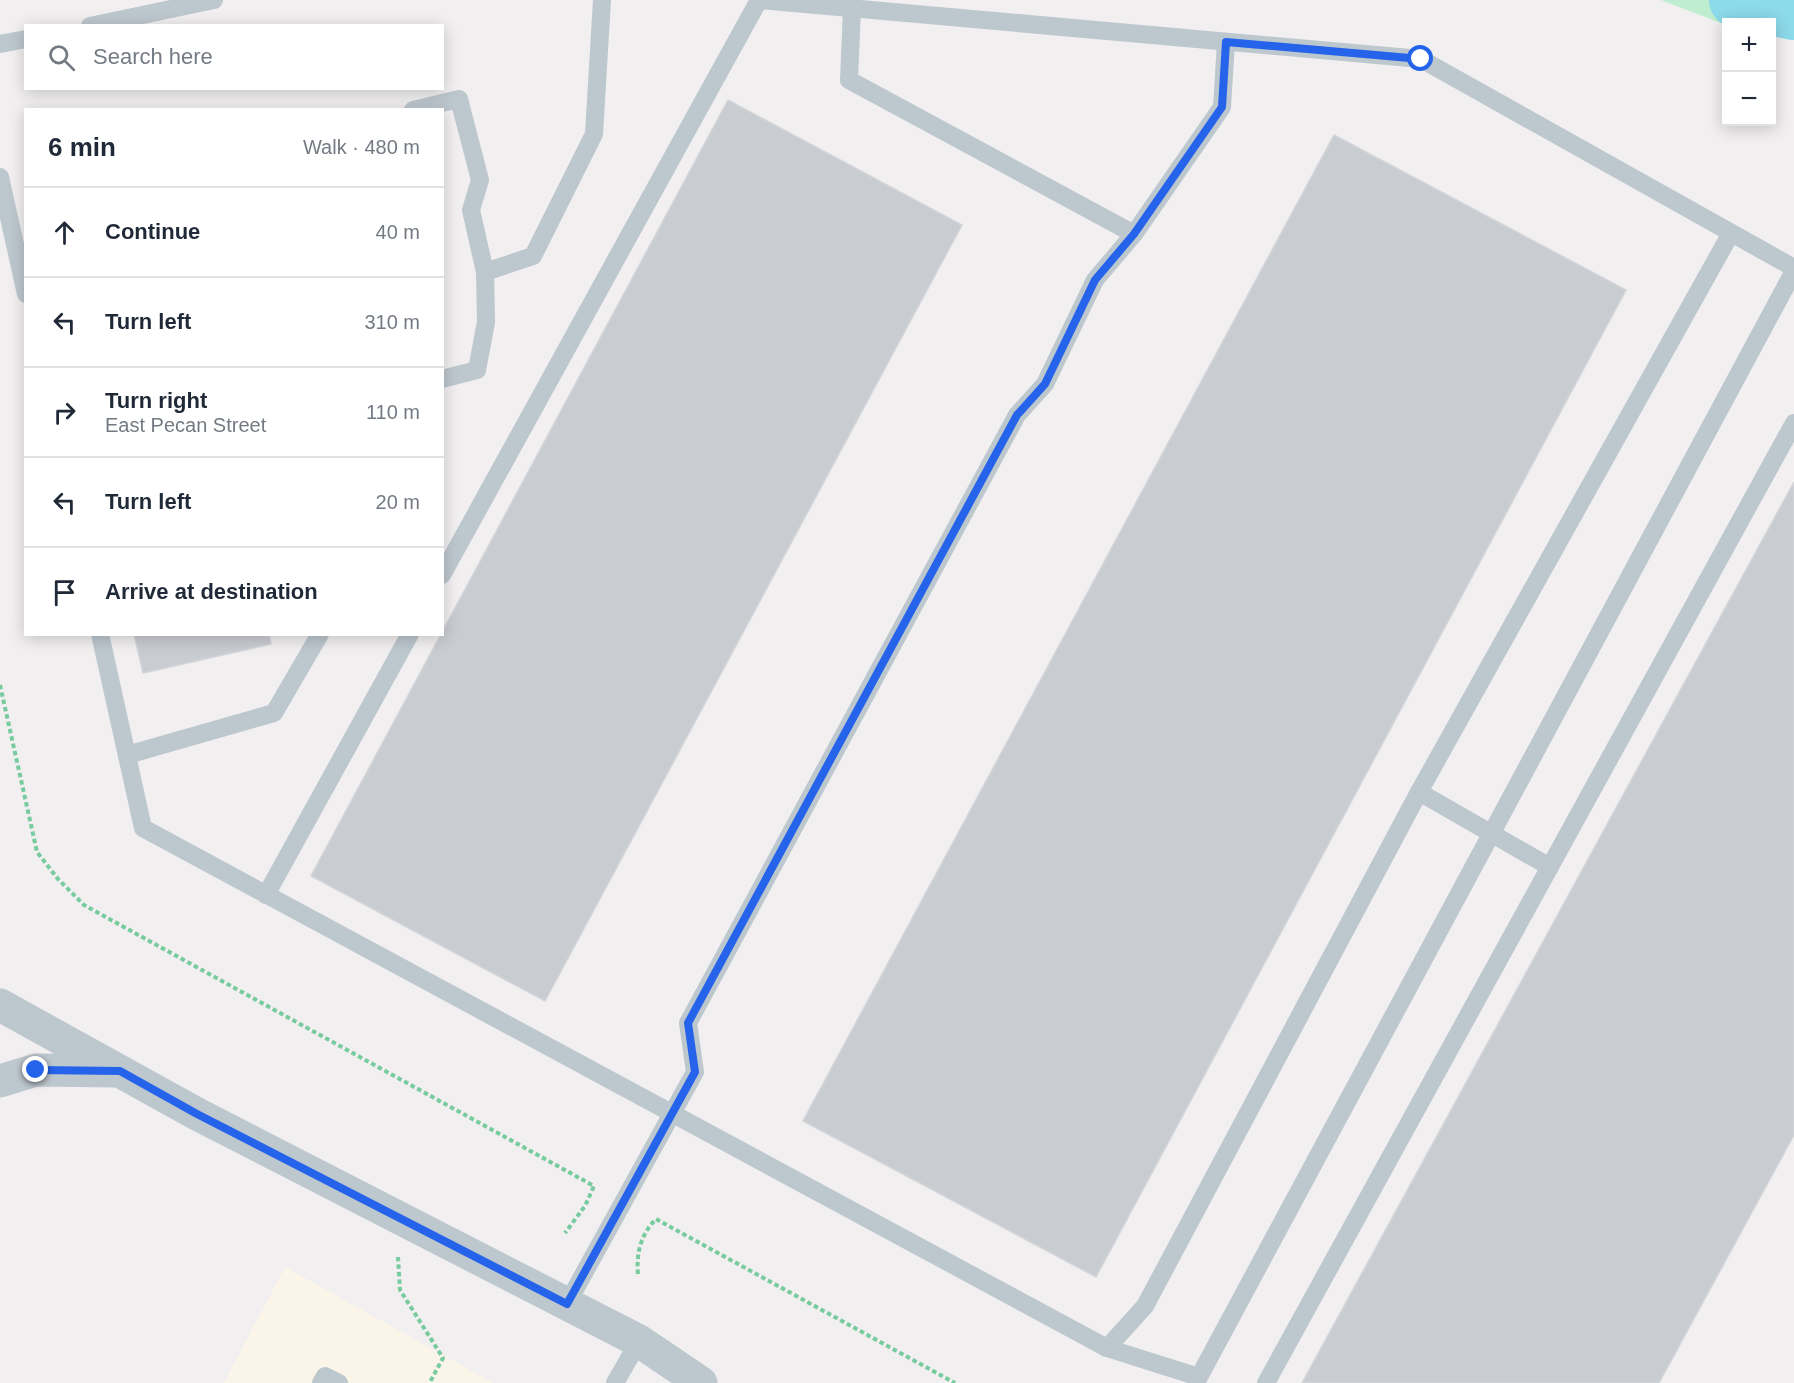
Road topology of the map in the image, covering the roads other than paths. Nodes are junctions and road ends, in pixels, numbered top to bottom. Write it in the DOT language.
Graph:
graph roads {
  1 [pos="214,0"];
  2 [pos="602,0"];
  3 [pos="759,0"];
  4 [pos="852,8"];
  5 [pos="100,24"];
  6 [pos="24,39"];
  7 [pos="1226,42"];
  8 [pos="0,44"];
  9 [pos="421,108"];
  10 [pos="0,177"];
  11 [pos="1731,233"];
  12 [pos="1134,234"];
  13 [pos="1794,270"];
  14 [pos="485,272"];
  15 [pos="24,285"];
  16 [pos="444,378"];
  17 [pos="1794,423"];
  18 [pos="444,571"];
  19 [pos="100,636"];
  20 [pos="319,636"];
  21 [pos="409,636"];
  22 [pos="127,755"];
  23 [pos="1419,792"];
  24 [pos="1492,832"];
  25 [pos="1550,867"];
  26 [pos="266,895"];
  27 [pos="0,1005"];
  28 [pos="120,1071"];
  29 [pos="0,1081"];
  30 [pos="673,1114"];
  31 [pos="567,1304"];
  32 [pos="639,1341"];
  33 [pos="1107,1348"];
  34 [pos="1202,1381"];
  35 [pos="321,1383"];
  36 [pos="339,1383"];
  37 [pos="615,1383"];
  38 [pos="701,1383"];
  39 [pos="1266,1383"];
  1 -- 5 [label="lane"];
  2 -- 14 [label="lane"];
  3 -- 4 [label="lane"];
  3 -- 18 [label="lane"];
  4 -- 7 [label="lane"];
  4 -- 12 [label="lane"];
  6 -- 8 [label="lane"];
  7 -- 11 [label="lane"];
  7 -- 12 [label="lane"];
  9 -- 14 [label="lane"];
  10 -- 15 [label="lane"];
  11 -- 13 [label="lane"];
  11 -- 23 [label="lane"];
  12 -- 30 [label="lane"];
  13 -- 24 [label="lane"];
  14 -- 16 [label="lane"];
  17 -- 25 [label="lane"];
  19 -- 22 [label="lane"];
  20 -- 22 [label="lane"];
  21 -- 26 [label="lane"];
  22 -- 26 [label="lane"];
  23 -- 24 [label="lane"];
  23 -- 33 [label="lane"];
  24 -- 25 [label="lane"];
  24 -- 34 [label="lane"];
  25 -- 39 [label="lane"];
  26 -- 30 [label="lane"];
  27 -- 28 [label="street"];
  28 -- 29 [label="street"];
  28 -- 31 [label="street"];
  30 -- 31 [label="lane"];
  30 -- 33 [label="lane"];
  31 -- 32 [label="street"];
  32 -- 37 [label="lane"];
  32 -- 38 [label="street"];
  33 -- 34 [label="lane"];
  35 -- 36 [label="lane"];
}
